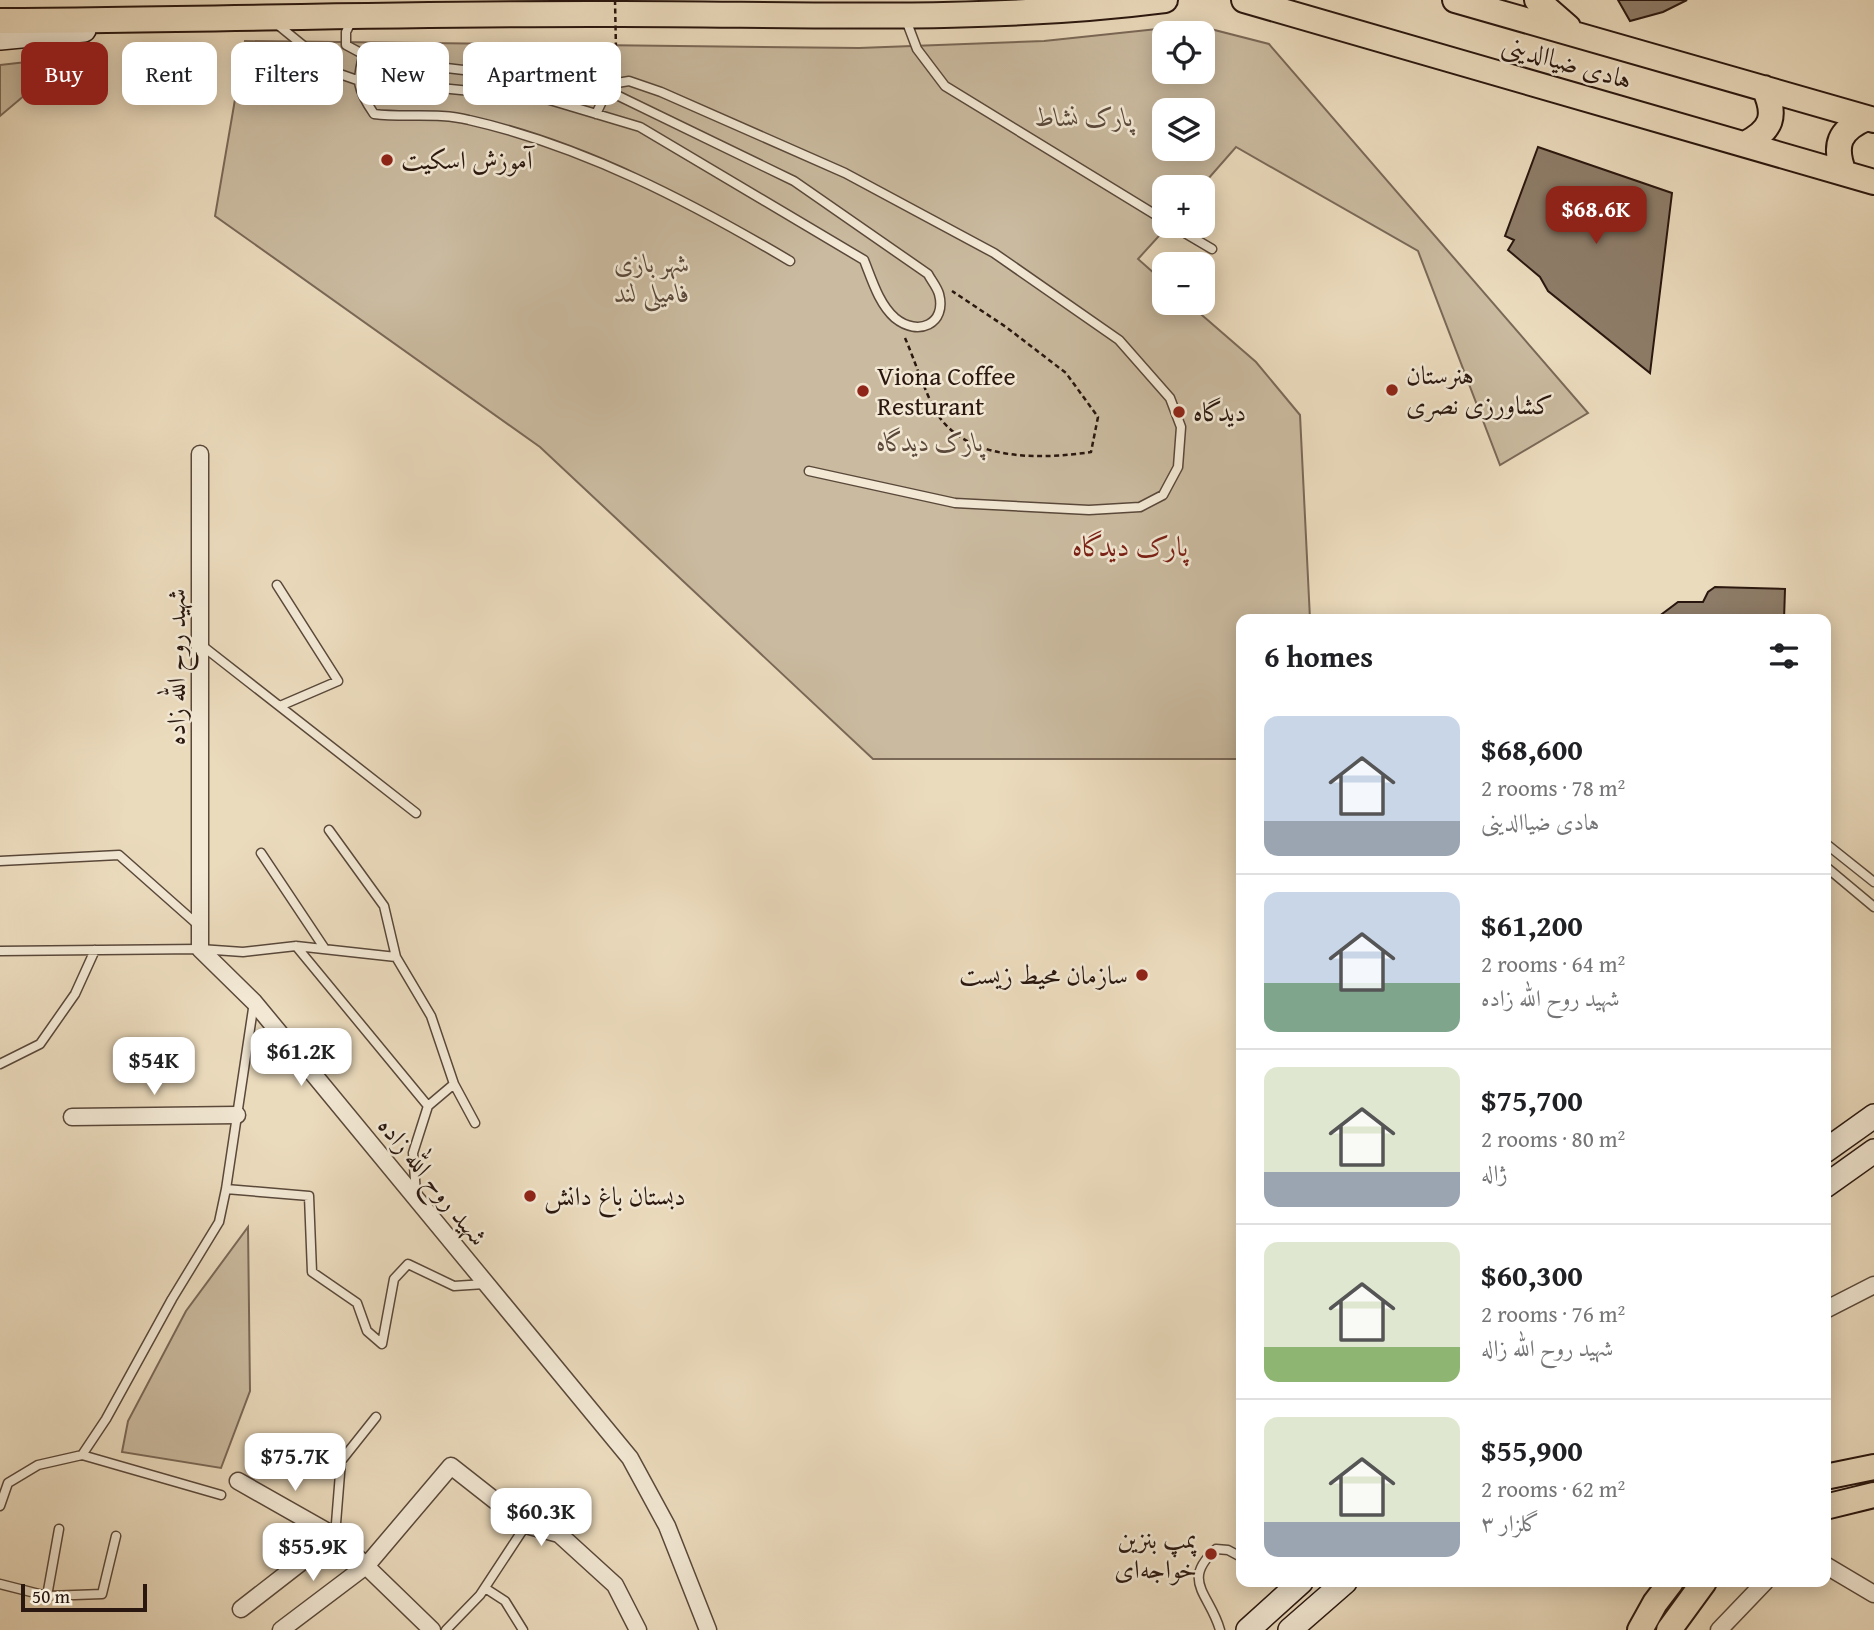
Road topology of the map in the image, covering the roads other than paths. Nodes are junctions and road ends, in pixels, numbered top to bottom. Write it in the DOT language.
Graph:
graph roads {
  1 [pos="1166,0"];
  2 [pos="1244,0"];
  3 [pos="1455,0"];
  4 [pos="1536,0"];
  5 [pos="355,15"];
  6 [pos="267,16"];
  7 [pos="905,17"];
  8 [pos="177,20"];
  9 [pos="0,21"];
  10 [pos="1580,36"];
  11 [pos="0,38"];
  12 [pos="357,50"];
  13 [pos="357,80"];
  14 [pos="621,82"];
  15 [pos="1764,88"];
  16 [pos="449,89"];
  17 [pos="621,98"];
  18 [pos="368,105"];
  19 [pos="600,105"];
  20 [pos="596,114"];
  21 [pos="1871,119"];
  22 [pos="1745,144"];
  23 [pos="1844,173"];
  24 [pos="1874,182"];
  25 [pos="1152,213"];
  26 [pos="1193,238"];
  27 [pos="1212,249"];
  28 [pos="790,261"];
  29 [pos="200,454"];
  30 [pos="809,471"];
  31 [pos="277,585"];
  32 [pos="200,644"];
  33 [pos="280,706"];
  34 [pos="416,813"];
  35 [pos="329,830"];
  36 [pos="1831,848"];
  37 [pos="261,853"];
  38 [pos="0,861"];
  39 [pos="1831,871"];
  40 [pos="1874,882"];
  41 [pos="1874,907"];
  42 [pos="200,927"];
  43 [pos="296,946"];
  44 [pos="200,949"];
  45 [pos="325,949"];
  46 [pos="95,950"];
  47 [pos="0,951"];
  48 [pos="396,957"];
  49 [pos="254,1002"];
  50 [pos="0,1064"];
  51 [pos="454,1084"];
  52 [pos="428,1106"];
  53 [pos="237,1115"];
  54 [pos="1874,1116"];
  55 [pos="72,1117"];
  56 [pos="475,1123"];
  57 [pos="1834,1145"];
  58 [pos="1867,1156"];
  59 [pos="1831,1182"];
  60 [pos="226,1189"];
  61 [pos="416,1199"];
  62 [pos="486,1284"];
  63 [pos="1874,1285"];
  64 [pos="1831,1307"];
  65 [pos="376,1417"];
  66 [pos="82,1455"];
  67 [pos="1874,1467"];
  68 [pos="1831,1476"];
  69 [pos="238,1482"];
  70 [pos="221,1495"];
  71 [pos="1874,1495"];
  72 [pos="0,1506"];
  73 [pos="1831,1506"];
  74 [pos="526,1525"];
  75 [pos="59,1529"];
  76 [pos="116,1536"];
  77 [pos="335,1536"];
  78 [pos="1236,1554"];
  79 [pos="366,1566"];
  80 [pos="1831,1569"];
  81 [pos="0,1584"];
  82 [pos="1295,1587"];
  83 [pos="1339,1587"];
  84 [pos="1667,1587"];
  85 [pos="1700,1587"];
  86 [pos="1760,1587"];
  87 [pos="485,1588"];
  88 [pos="1874,1594"];
  89 [pos="47,1596"];
  90 [pos="241,1609"];
  91 [pos="281,1630"];
  92 [pos="432,1630"];
  93 [pos="446,1630"];
  94 [pos="523,1630"];
  95 [pos="638,1630"];
  96 [pos="708,1630"];
  97 [pos="1220,1630"];
  98 [pos="1248,1630"];
  99 [pos="1290,1630"];
  100 [pos="1640,1630"];
  101 [pos="1669,1630"];
  102 [pos="1719,1630"];
  1 -- 7 [label="main road"];
  2 -- 22 [label="main road, هادی ضیاالدینی"];
  3 -- 10 [label="main road, هادی ضیاالدینی"];
  4 -- 10 [label="main road"];
  5 -- 6 [label="main road"];
  5 -- 7 [label="main road"];
  5 -- 12 [label="lane"];
  6 -- 8 [label="main road"];
  6 -- 13 [label="lane"];
  7 -- 25 [label="lane"];
  8 -- 9 [label="main road"];
  8 -- 11 [label="main road"];
  10 -- 15 [label="main road, هادی ضیاالدینی"];
  14 -- 30 [label="lane"];
  15 -- 21 [label="main road, هادی ضیاالدینی"];
  15 -- 22 [label="main road"];
  16 -- 20 [label="lane"];
  17 -- 20 [label="lane"];
  18 -- 28 [label="lane"];
  19 -- 20 [label="lane"];
  21 -- 23 [label="main road"];
  22 -- 23 [label="main road, هادی ضیاالدینی"];
  23 -- 24 [label="main road, هادی ضیاالدینی"];
  26 -- 27 [label="lane"];
  29 -- 32 [label="street, شهید روح الله زاده"];
  31 -- 33 [label="lane"];
  32 -- 33 [label="lane"];
  32 -- 42 [label="street, شهید روح الله زاده"];
  33 -- 34 [label="lane"];
  35 -- 48 [label="lane"];
  36 -- 40 [label="lane"];
  37 -- 45 [label="lane"];
  38 -- 42 [label="lane"];
  39 -- 41 [label="lane"];
  42 -- 44 [label="street, شهید روح الله زاده"];
  43 -- 44 [label="lane"];
  43 -- 45 [label="lane"];
  43 -- 52 [label="lane"];
  44 -- 46 [label="lane"];
  44 -- 49 [label="street, شهید روح الله زاده"];
  45 -- 48 [label="lane"];
  46 -- 47 [label="lane"];
  46 -- 50 [label="lane"];
  48 -- 51 [label="lane"];
  49 -- 53 [label="lane"];
  49 -- 61 [label="street, شهید روح الله زاده"];
  51 -- 52 [label="lane"];
  51 -- 56 [label="lane"];
  52 -- 61 [label="lane"];
  53 -- 55 [label="street"];
  53 -- 60 [label="lane"];
  54 -- 57 [label="main road"];
  57 -- 58 [label="main road"];
  58 -- 59 [label="main road"];
  60 -- 62 [label="lane"];
  60 -- 66 [label="lane"];
  61 -- 62 [label="street, شهید روح الله زاده"];
  62 -- 96 [label="street, شهید روح الله زاده"];
  63 -- 64 [label="street"];
  65 -- 77 [label="lane"];
  66 -- 70 [label="lane"];
  66 -- 72 [label="lane"];
  67 -- 68 [label="main road"];
  69 -- 77 [label="street"];
  71 -- 73 [label="main road"];
  74 -- 79 [label="street"];
  74 -- 87 [label="lane"];
  74 -- 95 [label="street"];
  75 -- 89 [label="lane"];
  76 -- 89 [label="lane"];
  77 -- 79 [label="street"];
  77 -- 90 [label="street"];
  78 -- 97 [label="lane"];
  79 -- 91 [label="street"];
  79 -- 92 [label="street"];
  80 -- 88 [label="street"];
  81 -- 89 [label="lane"];
  82 -- 98 [label="main road"];
  83 -- 99 [label="main road"];
  84 -- 100 [label="main road"];
  85 -- 101 [label="main road"];
  86 -- 102 [label="street"];
  87 -- 93 [label="lane"];
  87 -- 94 [label="lane"];
}
